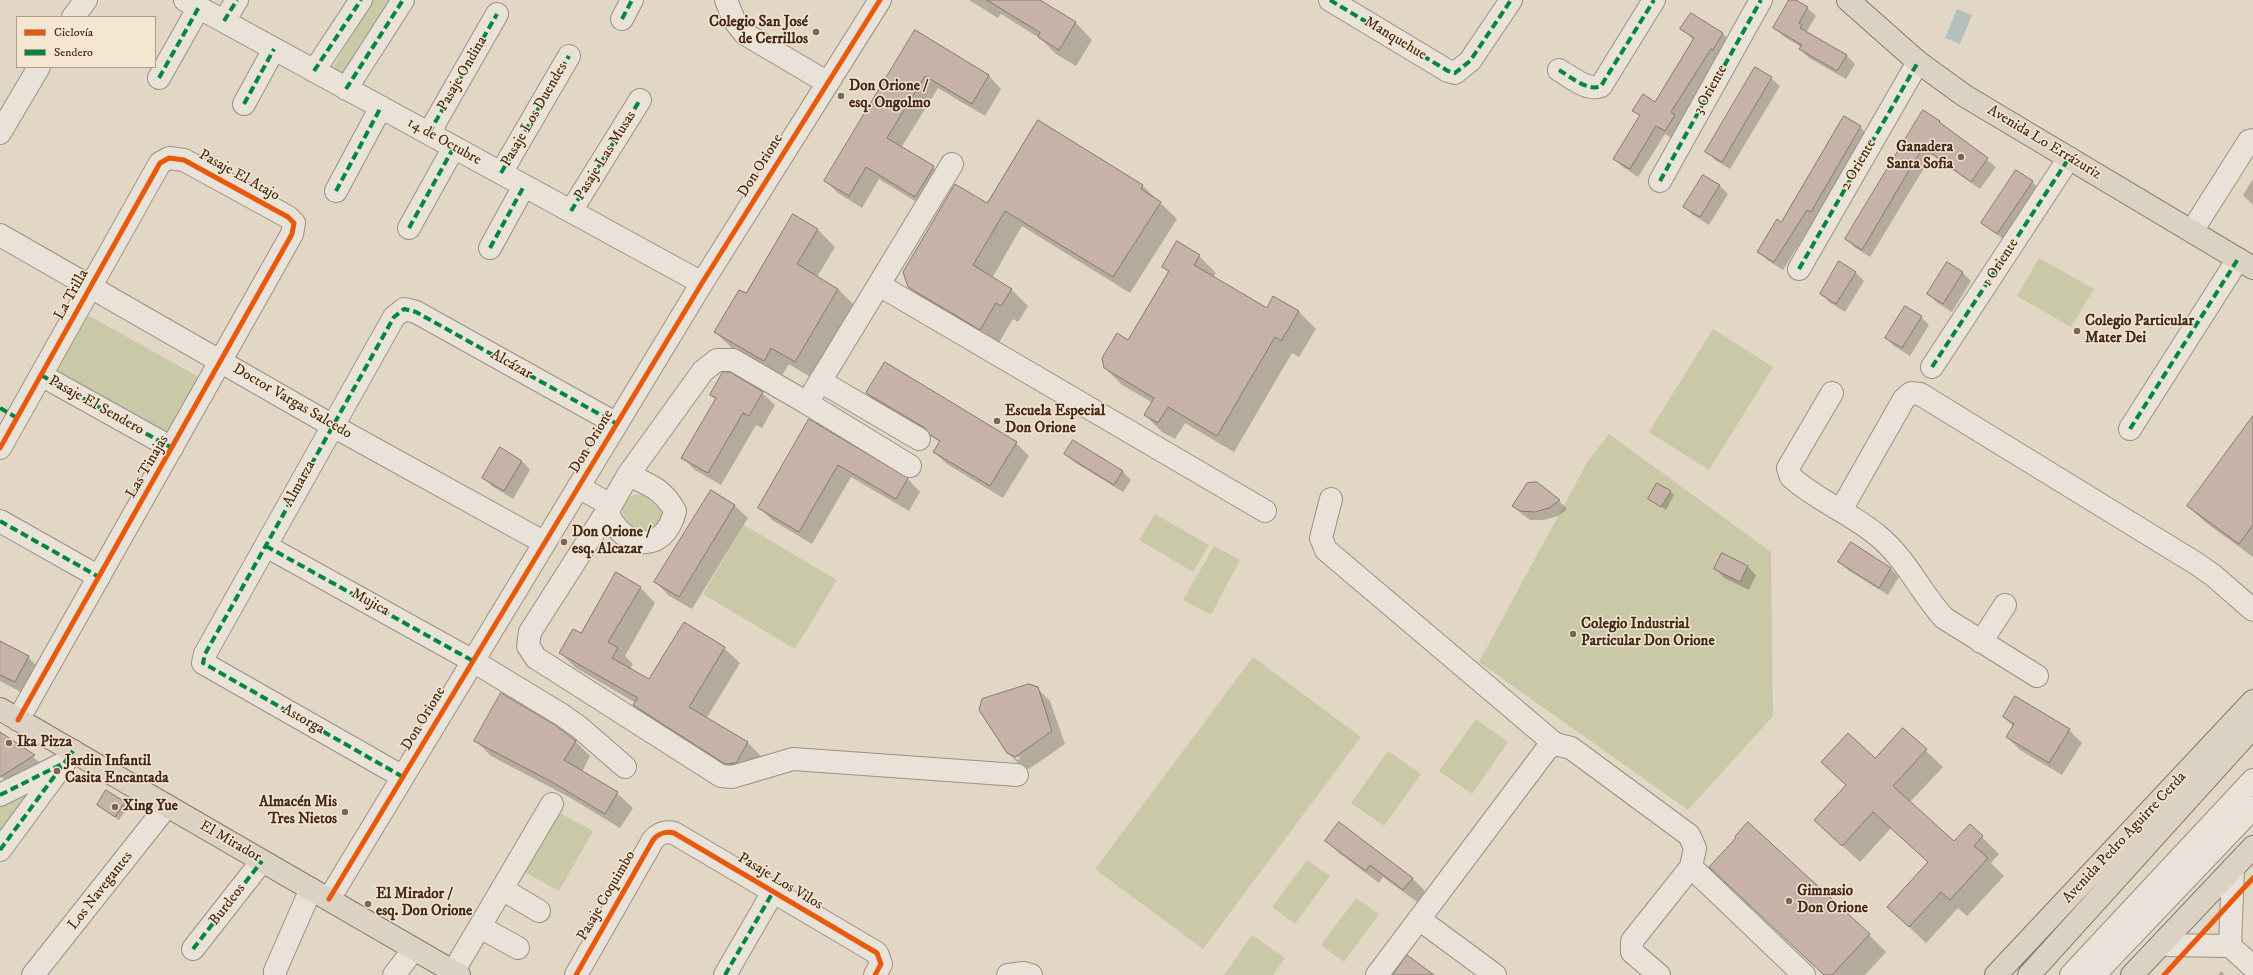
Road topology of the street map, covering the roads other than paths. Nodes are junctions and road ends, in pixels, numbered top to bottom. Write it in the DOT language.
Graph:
graph roads {
  1 [pos="86,0"];
  2 [pos="237,0"];
  3 [pos="360,0"];
  4 [pos="403,0"];
  5 [pos="632,0"];
  6 [pos="726,0"];
  7 [pos="880,0"];
  8 [pos="1330,0"];
  9 [pos="1654,0"];
  10 [pos="1761,0"];
  11 [pos="1848,0"];
  12 [pos="1508,1"];
  13 [pos="192,4"];
  14 [pos="497,14"];
  15 [pos="74,16"];
  16 [pos="622,19"];
  17 [pos="224,21"];
  18 [pos="274,49"];
  19 [pos="569,56"];
  20 [pos="1918,62"];
  21 [pos="38,68"];
  22 [pos="1559,70"];
  23 [pos="314,71"];
  24 [pos="159,78"];
  25 [pos="828,83"];
  26 [pos="346,89"];
  27 [pos="640,100"];
  28 [pos="244,104"];
  29 [pos="381,107"];
  30 [pos="0,132"];
  31 [pos="429,134"];
  32 [pos="2253,140"];
  33 [pos="454,147"];
  34 [pos="169,158"];
  35 [pos="2069,158"];
  36 [pos="952,164"];
  37 [pos="502,173"];
  38 [pos="1660,181"];
  39 [pos="524,186"];
  40 [pos="336,191"];
  41 [pos="571,211"];
  42 [pos="294,223"];
  43 [pos="409,228"];
  44 [pos="2192,231"];
  45 [pos="0,235"];
  46 [pos="490,248"];
  47 [pos="2246,264"];
  48 [pos="1799,269"];
  49 [pos="702,283"];
  50 [pos="879,285"];
  51 [pos="90,287"];
  52 [pos="404,309"];
  53 [pos="222,362"];
  54 [pos="1932,367"];
  55 [pos="41,375"];
  56 [pos="820,381"];
  57 [pos="1832,393"];
  58 [pos="807,403"];
  59 [pos="8,413"];
  60 [pos="617,424"];
  61 [pos="333,426"];
  62 [pos="2130,429"];
  63 [pos="920,438"];
  64 [pos="0,448"];
  65 [pos="172,448"];
  66 [pos="910,466"];
  67 [pos="628,475"];
  68 [pos="578,487"];
  69 [pos="1331,499"];
  70 [pos="609,508"];
  71 [pos="1842,510"];
  72 [pos="1265,511"];
  73 [pos="0,521"];
  74 [pos="545,543"];
  75 [pos="266,546"];
  76 [pos="99,577"];
  77 [pos="2005,604"];
  78 [pos="2253,610"];
  79 [pos="1981,642"];
  80 [pos="473,661"];
  81 [pos="203,663"];
  82 [pos="2037,676"];
  83 [pos="2253,701"];
  84 [pos="9,714"];
  85 [pos="2253,727"];
  86 [pos="1554,744"];
  87 [pos="69,757"];
  88 [pos="625,767"];
  89 [pos="1017,775"];
  90 [pos="404,776"];
  91 [pos="2253,780"];
  92 [pos="0,795"];
  93 [pos="552,804"];
  94 [pos="167,806"];
  95 [pos="2253,808"];
  96 [pos="662,832"];
  97 [pos="2253,846"];
  98 [pos="0,850"];
  99 [pos="262,861"];
  100 [pos="1691,867"];
  101 [pos="2233,868"];
  102 [pos="502,889"];
  103 [pos="773,892"];
  104 [pos="320,894"];
  105 [pos="539,911"];
  106 [pos="1419,919"];
  107 [pos="480,927"];
  108 [pos="2161,945"];
  109 [pos="2230,946"];
  110 [pos="193,948"];
  111 [pos="518,948"];
  112 [pos="414,949"];
  113 [pos="878,967"];
  114 [pos="2253,967"];
  115 [pos="456,973"];
  116 [pos="33,975"];
  117 [pos="275,975"];
  118 [pos="394,975"];
  119 [pos="576,975"];
  120 [pos="725,975"];
  121 [pos="1008,975"];
  122 [pos="1031,975"];
  123 [pos="1377,975"];
  124 [pos="1495,975"];
  125 [pos="1659,975"];
  126 [pos="1804,975"];
  127 [pos="1996,975"];
  128 [pos="2029,975"];
  129 [pos="2071,975"];
  130 [pos="2094,975"];
  131 [pos="2132,975"];
  1 -- 15 [label="street"];
  2 -- 17 [label="street"];
  3 -- 23 [label="street"];
  4 -- 26 [label="street"];
  5 -- 16 [label="street"];
  6 -- 25 [label="street"];
  7 -- 25 [label="street, Don Orione"];
  8 -- 12 [label="street, Manquehue"];
  9 -- 22 [label="street"];
  10 -- 38 [label="street, 3 Oriente"];
  11 -- 20 [label="main road, Avenida Lo Errázuriz"];
  13 -- 17 [label="street, 14 de Octubre"];
  13 -- 24 [label="street"];
  14 -- 31 [label="street, Pasaje Ondina"];
  17 -- 18 [label="street, 14 de Octubre"];
  18 -- 23 [label="street, 14 de Octubre"];
  18 -- 28 [label="street"];
  19 -- 37 [label="street, Pasaje Los Duendes"];
  20 -- 35 [label="main road, Avenida Lo Errázuriz"];
  20 -- 48 [label="street, 2 Oriente"];
  21 -- 30 [label="street"];
  23 -- 26 [label="street, 14 de Octubre"];
  25 -- 49 [label="street, Don Orione"];
  26 -- 29 [label="street, 14 de Octubre"];
  27 -- 41 [label="street, Pasaje Las Musas"];
  29 -- 31 [label="street, 14 de Octubre"];
  29 -- 40 [label="street"];
  31 -- 33 [label="street, 14 de Octubre"];
  32 -- 44 [label="street"];
  33 -- 37 [label="street, 14 de Octubre"];
  33 -- 43 [label="street"];
  34 -- 42 [label="street, Pasaje El Atajo"];
  34 -- 51 [label="street, La Trilla"];
  35 -- 44 [label="main road, Avenida Lo Errázuriz"];
  35 -- 54 [label="street, 1 Oriente"];
  36 -- 50 [label="street"];
  37 -- 39 [label="street, 14 de Octubre"];
  39 -- 41 [label="street, 14 de Octubre"];
  39 -- 46 [label="street"];
  41 -- 49 [label="street, 14 de Octubre"];
  42 -- 53 [label="street, Las Tinajas"];
  44 -- 47 [label="main road, Avenida Lo Errázuriz"];
  45 -- 51 [label="street, Doctor Vargas Salcedo"];
  47 -- 62 [label="street"];
  49 -- 60 [label="street, Don Orione"];
  50 -- 56 [label="street"];
  50 -- 72 [label="street"];
  51 -- 53 [label="street, Doctor Vargas Salcedo"];
  51 -- 55 [label="street, La Trilla"];
  52 -- 60 [label="street, Alcázar"];
  52 -- 61 [label="street, Almarza"];
  53 -- 61 [label="street, Doctor Vargas Salcedo"];
  53 -- 65 [label="street, Las Tinajas"];
  55 -- 59 [label="street, La Trilla"];
  55 -- 65 [label="street, Pasaje El Sendero"];
  56 -- 58 [label="street"];
  56 -- 63 [label="street"];
  57 -- 71 [label="street"];
  58 -- 66 [label="street"];
  58 -- 67 [label="street"];
  59 -- 64 [label="street, La Trilla"];
  60 -- 68 [label="street, Don Orione"];
  61 -- 74 [label="street, Doctor Vargas Salcedo"];
  61 -- 75 [label="street, Almarza"];
  65 -- 76 [label="street, Las Tinajas"];
  67 -- 70 [label="street"];
  67 -- 70 [label="street"];
  68 -- 70 [label="street"];
  68 -- 74 [label="street, Don Orione"];
  69 -- 86 [label="street"];
  70 -- 89 [label="street"];
  71 -- 78 [label="street"];
  71 -- 79 [label="street"];
  73 -- 76 [label="street"];
  74 -- 80 [label="street, Don Orione"];
  75 -- 80 [label="street, Mujica"];
  75 -- 81 [label="street, Almarza"];
  76 -- 84 [label="street, Las Tinajas"];
  77 -- 79 [label="street"];
  79 -- 82 [label="street"];
  80 -- 88 [label="street, Mujica"];
  80 -- 90 [label="street, Don Orione"];
  81 -- 90 [label="street, Astorga"];
  83 -- 127 [label="main road, Avenida Pedro Aguirre Cerda"];
  84 -- 87 [label="main road, El Mirador"];
  85 -- 128 [label="main road"];
  86 -- 100 [label="street"];
  86 -- 106 [label="street"];
  87 -- 92 [label="street"];
  87 -- 94 [label="main road, El Mirador"];
  87 -- 98 [label="street"];
  90 -- 104 [label="street, Don Orione"];
  91 -- 129 [label="street"];
  93 -- 102 [label="street"];
  94 -- 99 [label="main road, El Mirador"];
  94 -- 116 [label="street, Los Navegantes"];
  95 -- 130 [label="street"];
  96 -- 103 [label="street, Pasaje Los Vilos"];
  96 -- 119 [label="street, Pasaje Coquimbo"];
  97 -- 101 [label="main road"];
  99 -- 104 [label="main road, El Mirador"];
  99 -- 110 [label="street, Burdeos"];
  100 -- 125 [label="street"];
  100 -- 126 [label="street"];
  101 -- 108 [label="main road"];
  101 -- 109 [label="street"];
  102 -- 105 [label="street"];
  102 -- 107 [label="street"];
  103 -- 113 [label="street, Pasaje Los Vilos"];
  103 -- 120 [label="street"];
  104 -- 112 [label="main road, El Mirador"];
  104 -- 117 [label="street, Don Orione"];
  106 -- 123 [label="street"];
  106 -- 124 [label="street"];
  107 -- 111 [label="street"];
  107 -- 115 [label="street"];
  108 -- 109 [label="street"];
  108 -- 131 [label="main road"];
  109 -- 114 [label="street"];
  112 -- 115 [label="main road, El Mirador"];
  112 -- 118 [label="street"];
  121 -- 122 [label="street"];
}
